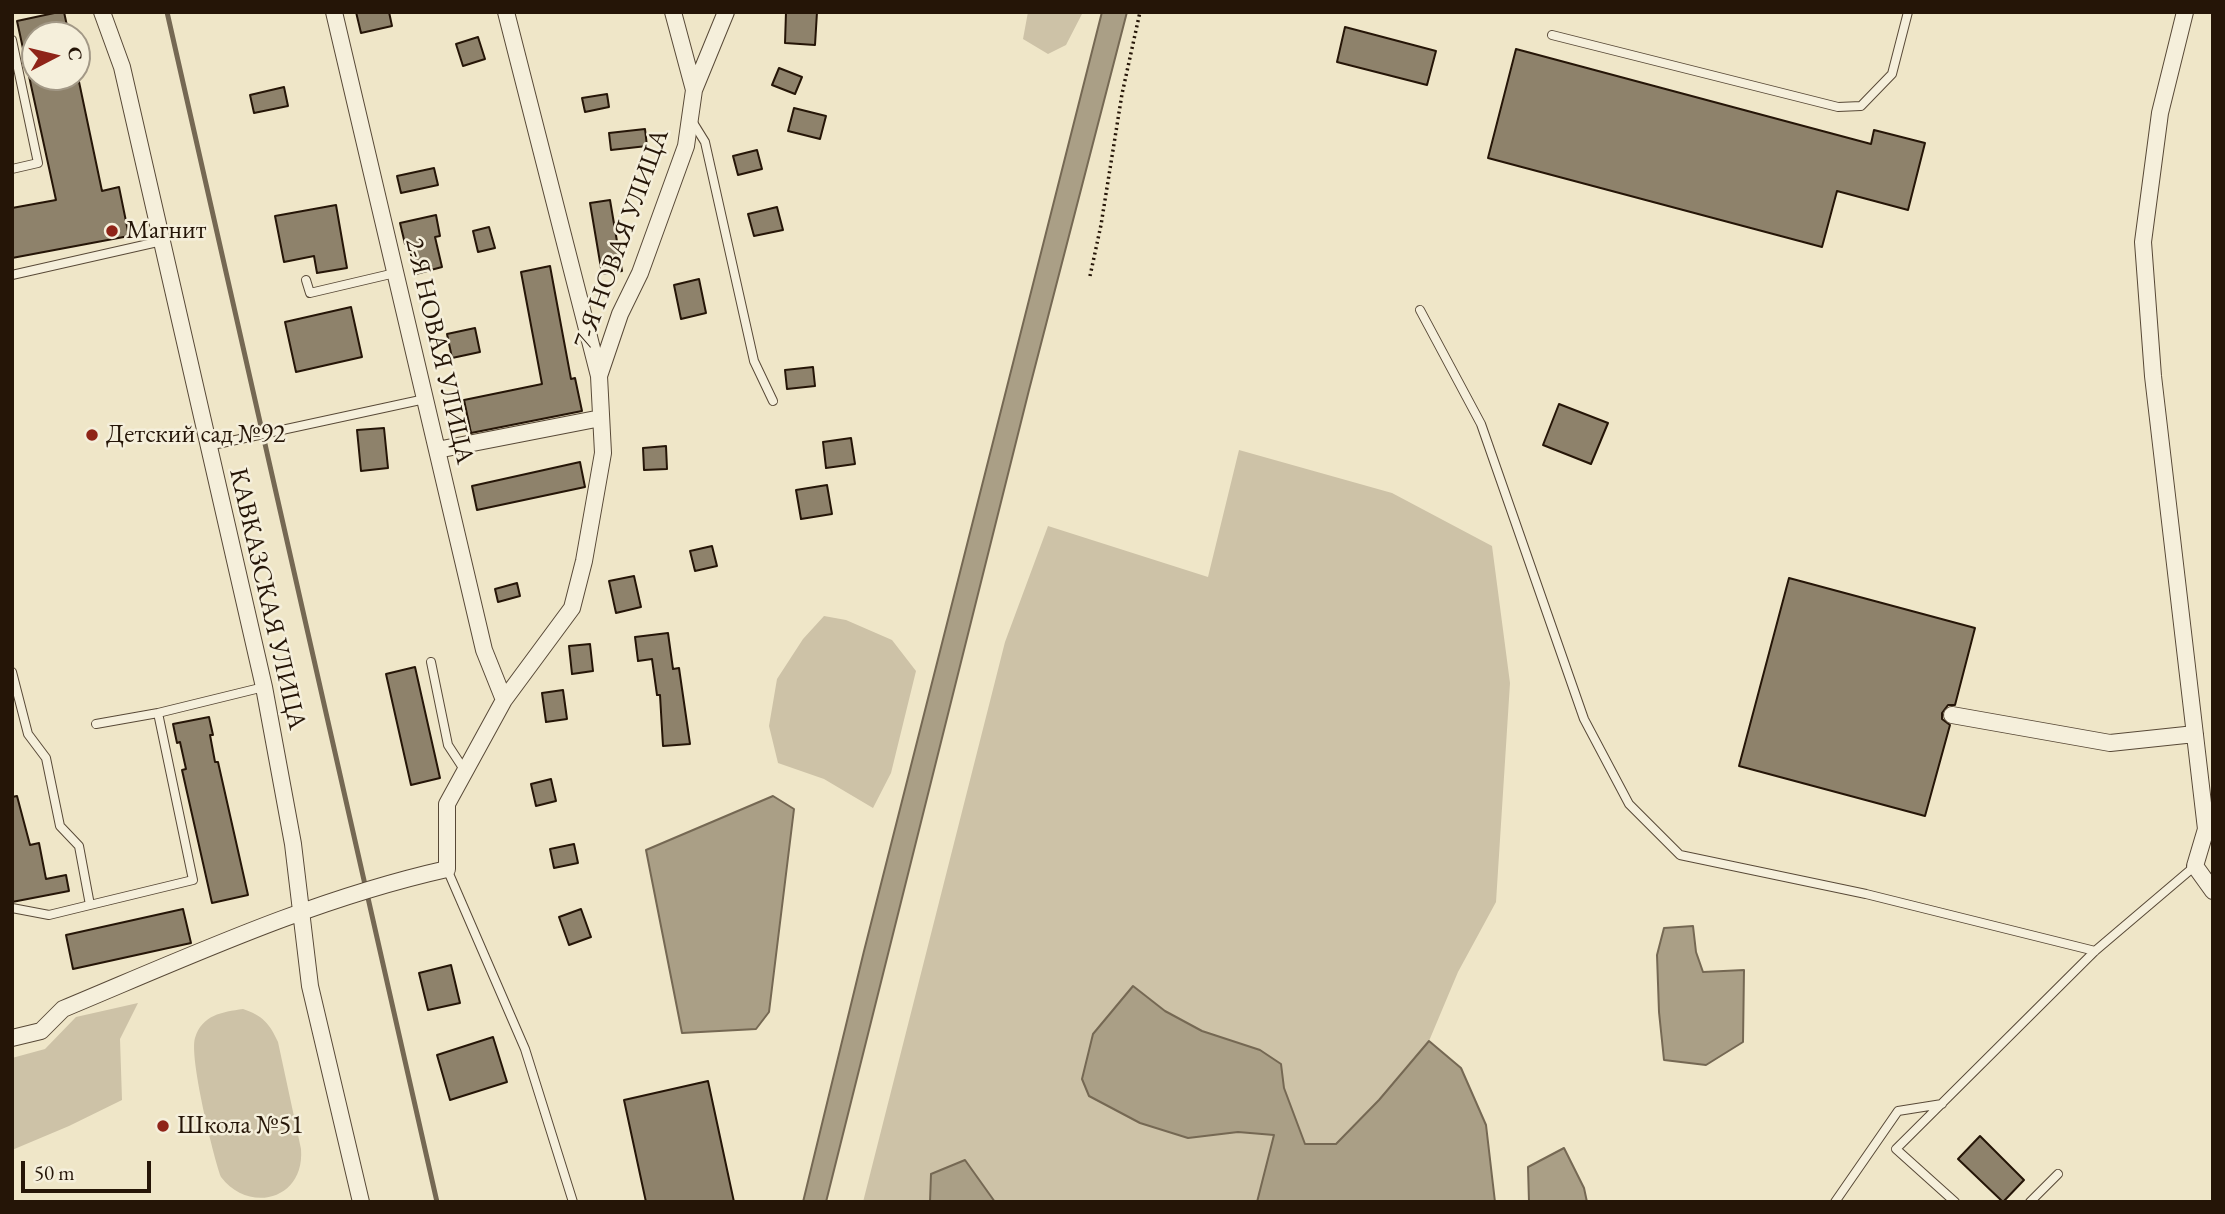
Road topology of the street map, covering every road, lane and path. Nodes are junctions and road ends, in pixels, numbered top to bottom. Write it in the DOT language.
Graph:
graph roads {
  1 [pos="102,12"];
  2 [pos="334,12"];
  3 [pos="506,12"];
  4 [pos="673,12"];
  5 [pos="726,12"];
  6 [pos="1140,12"];
  7 [pos="1908,12"];
  8 [pos="2185,12"];
  9 [pos="1552,35"];
  10 [pos="12,40"];
  11 [pos="694,90"];
  12 [pos="690,118"];
  13 [pos="12,169"];
  14 [pos="162,242"];
  15 [pos="395,273"];
  16 [pos="12,275"];
  17 [pos="1090,276"];
  18 [pos="306,280"];
  19 [pos="1420,310"];
  20 [pos="598,376"];
  21 [pos="425,400"];
  22 [pos="774,401"];
  23 [pos="601,418"];
  24 [pos="208,446"];
  25 [pos="437,450"];
  26 [pos="431,662"];
  27 [pos="12,672"];
  28 [pos="264,687"];
  29 [pos="504,699"];
  30 [pos="158,713"];
  31 [pos="1952,715"];
  32 [pos="96,724"];
  33 [pos="2194,734"];
  34 [pos="465,771"];
  35 [pos="2209,835"];
  36 [pos="2195,866"];
  37 [pos="447,869"];
  38 [pos="2213,891"];
  39 [pos="90,905"];
  40 [pos="12,908"];
  41 [pos="300,911"];
  42 [pos="2095,951"];
  43 [pos="12,1038"];
  44 [pos="1942,1104"];
  45 [pos="2058,1174"];
  46 [pos="361,1202"];
  47 [pos="573,1202"];
  48 [pos="1835,1202"];
  49 [pos="1955,1202"];
  50 [pos="2030,1202"];
  1 -- 14 [label="street, КАВКАЗСКАЯ УЛИЦА"];
  2 -- 15 [label="street, 2-Я НОВАЯ УЛИЦА"];
  3 -- 20 [label="street"];
  4 -- 11 [label="street"];
  5 -- 11 [label="street, 7-Я НОВАЯ УЛИЦА"];
  6 -- 17 [label="path"];
  7 -- 9 [label="lane"];
  8 -- 33 [label="street"];
  10 -- 13 [label="lane"];
  11 -- 12 [label="street, 7-Я НОВАЯ УЛИЦА"];
  12 -- 20 [label="street, 7-Я НОВАЯ УЛИЦА"];
  12 -- 22 [label="lane"];
  14 -- 16 [label="lane"];
  14 -- 24 [label="street, КАВКАЗСКАЯ УЛИЦА"];
  15 -- 18 [label="lane"];
  15 -- 21 [label="street, 2-Я НОВАЯ УЛИЦА"];
  19 -- 42 [label="lane"];
  20 -- 23 [label="street, 7-Я НОВАЯ УЛИЦА"];
  21 -- 24 [label="lane"];
  21 -- 25 [label="street, 2-Я НОВАЯ УЛИЦА"];
  23 -- 25 [label="street"];
  23 -- 29 [label="street, 7-Я НОВАЯ УЛИЦА"];
  24 -- 28 [label="street, КАВКАЗСКАЯ УЛИЦА"];
  25 -- 29 [label="street, 2-Я НОВАЯ УЛИЦА"];
  26 -- 34 [label="lane"];
  27 -- 39 [label="lane"];
  28 -- 30 [label="lane"];
  28 -- 41 [label="street, КАВКАЗСКАЯ УЛИЦА"];
  29 -- 34 [label="street, 7-Я НОВАЯ УЛИЦА"];
  30 -- 32 [label="lane"];
  30 -- 39 [label="lane"];
  31 -- 33 [label="street"];
  33 -- 35 [label="street"];
  34 -- 37 [label="street, 7-Я НОВАЯ УЛИЦА"];
  35 -- 36 [label="street"];
  36 -- 38 [label="street"];
  36 -- 42 [label="lane"];
  37 -- 41 [label="street"];
  37 -- 47 [label="lane"];
  39 -- 40 [label="lane"];
  41 -- 43 [label="street"];
  41 -- 46 [label="street, КАВКАЗСКАЯ УЛИЦА"];
  42 -- 44 [label="lane"];
  44 -- 48 [label="lane"];
  44 -- 49 [label="lane"];
  45 -- 50 [label="lane"];
}
